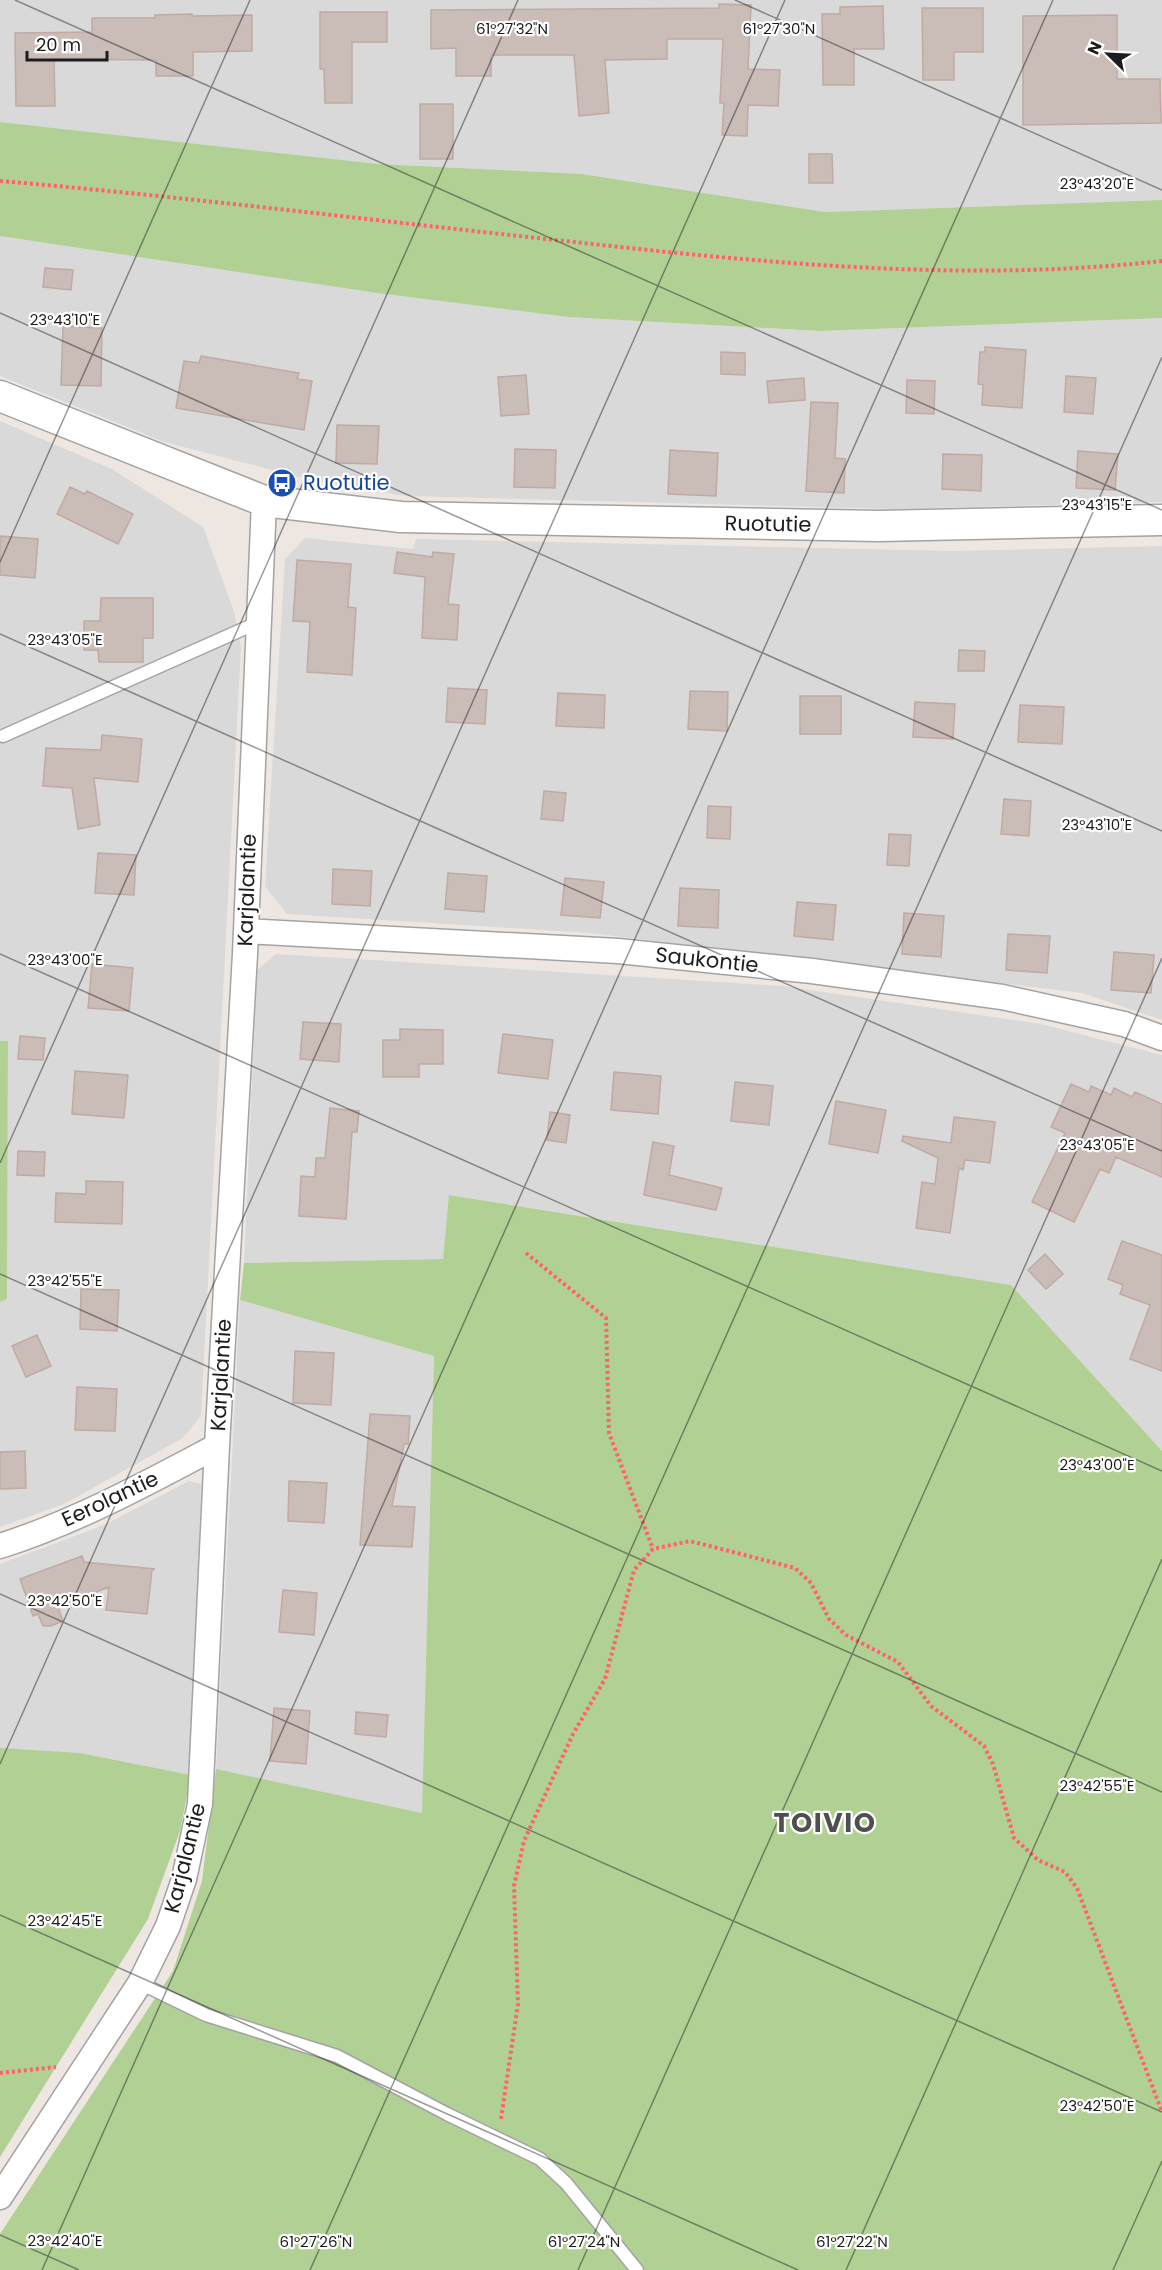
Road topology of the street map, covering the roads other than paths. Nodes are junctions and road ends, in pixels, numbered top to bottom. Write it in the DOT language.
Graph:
graph roads {
  1 [pos="0,396"];
  2 [pos="264,501"];
  3 [pos="1162,520"];
  4 [pos="259,621"];
  5 [pos="3,736"];
  6 [pos="246,931"];
  7 [pos="1162,1038"];
  8 [pos="217,1446"];
  9 [pos="0,1546"];
  10 [pos="140,1983"];
  11 [pos="0,2197"];
  12 [pos="637,2270"];
  1 -- 2 [label="street, Ruotutie"];
  2 -- 3 [label="street, Ruotutie"];
  2 -- 4 [label="street, Karjalantie"];
  4 -- 5 [label="lane"];
  4 -- 6 [label="street, Karjalantie"];
  6 -- 7 [label="street, Saukontie"];
  6 -- 8 [label="street, Karjalantie"];
  8 -- 9 [label="street, Eerolantie"];
  8 -- 10 [label="street, Karjalantie"];
  10 -- 11 [label="street, Karjalantie"];
  10 -- 12 [label="lane"];
}
